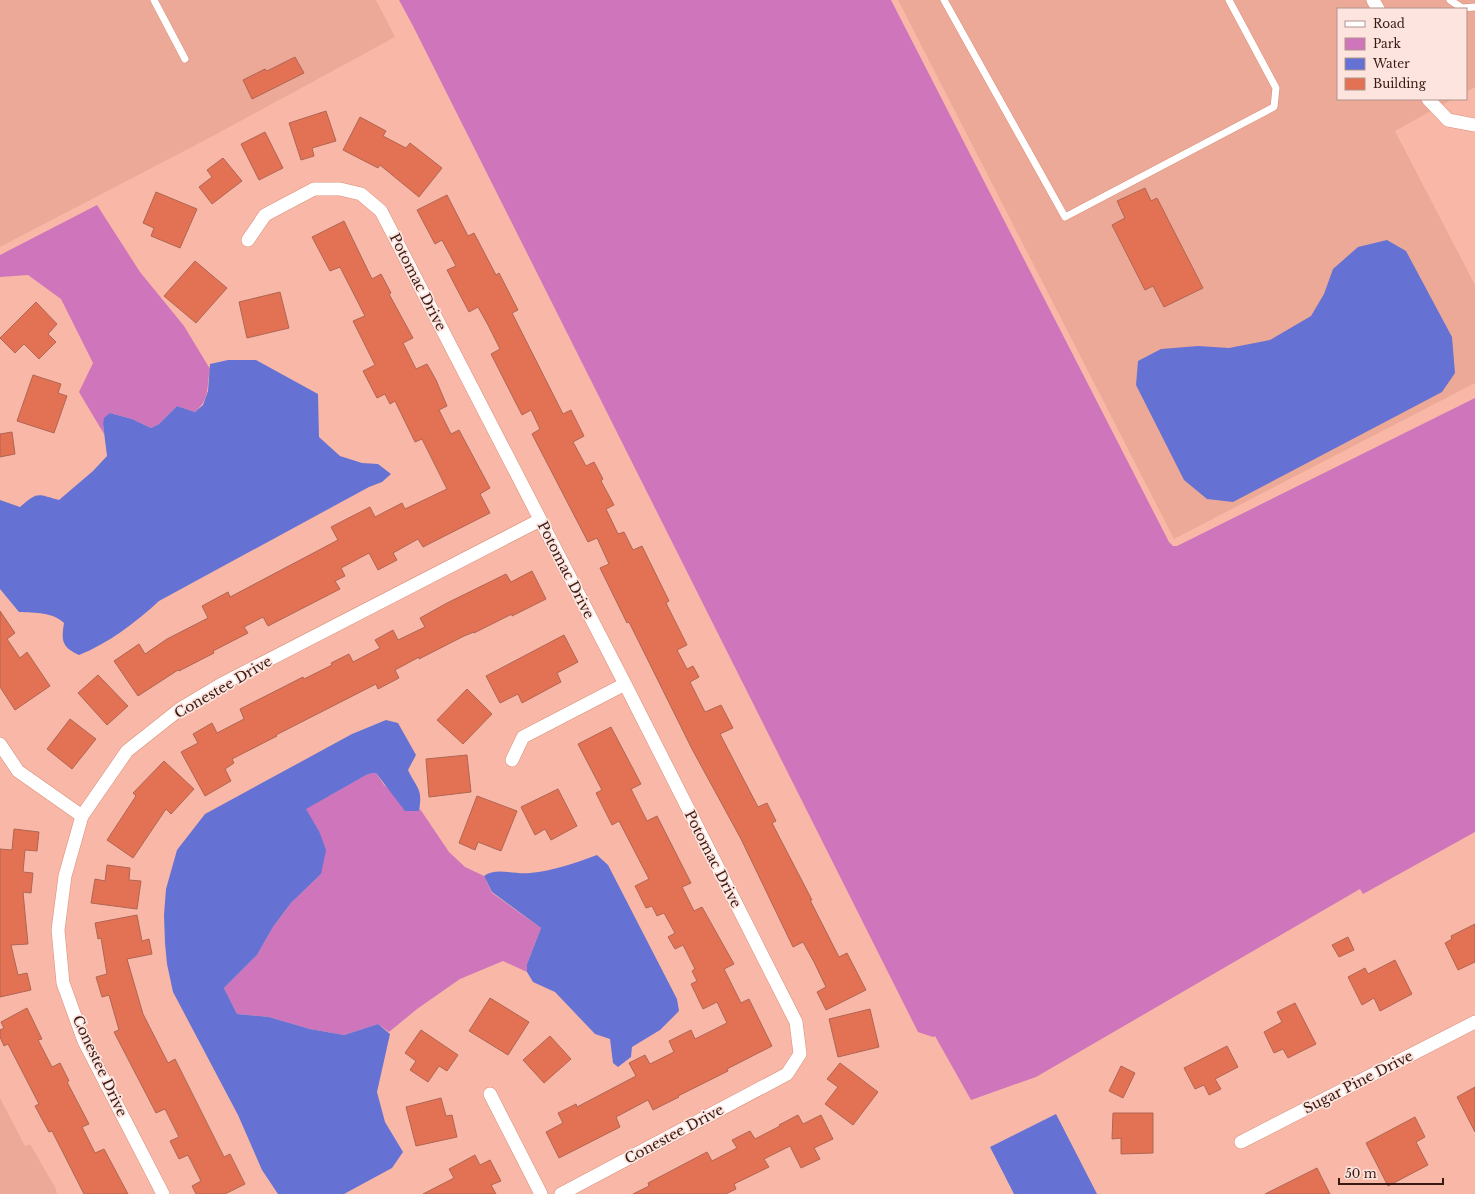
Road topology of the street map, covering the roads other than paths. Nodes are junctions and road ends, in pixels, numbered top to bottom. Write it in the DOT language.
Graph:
graph roads {
  1 [pos="154,0"];
  2 [pos="944,0"];
  3 [pos="1229,0"];
  4 [pos="1450,0"];
  5 [pos="1475,7"];
  6 [pos="185,59"];
  7 [pos="1429,100"];
  8 [pos="1475,125"];
  9 [pos="248,240"];
  10 [pos="540,520"];
  11 [pos="625,684"];
  12 [pos="0,744"];
  13 [pos="512,760"];
  14 [pos="82,816"];
  15 [pos="1475,1022"];
  16 [pos="787,1074"];
  17 [pos="490,1094"];
  18 [pos="1241,1142"];
  19 [pos="163,1194"];
  20 [pos="541,1194"];
  21 [pos="561,1194"];
  1 -- 6 [label="lane"];
  2 -- 3 [label="lane"];
  4 -- 5 [label="lane"];
  7 -- 8 [label="street"];
  9 -- 10 [label="street, Potomac Drive"];
  10 -- 11 [label="street, Potomac Drive"];
  10 -- 14 [label="street, Conestee Drive"];
  11 -- 13 [label="street"];
  11 -- 16 [label="street, Potomac Drive"];
  12 -- 14 [label="street"];
  14 -- 19 [label="street, Conestee Drive"];
  15 -- 18 [label="street, Sugar Pine Drive"];
  16 -- 21 [label="street, Conestee Drive"];
  17 -- 20 [label="street"];
}
